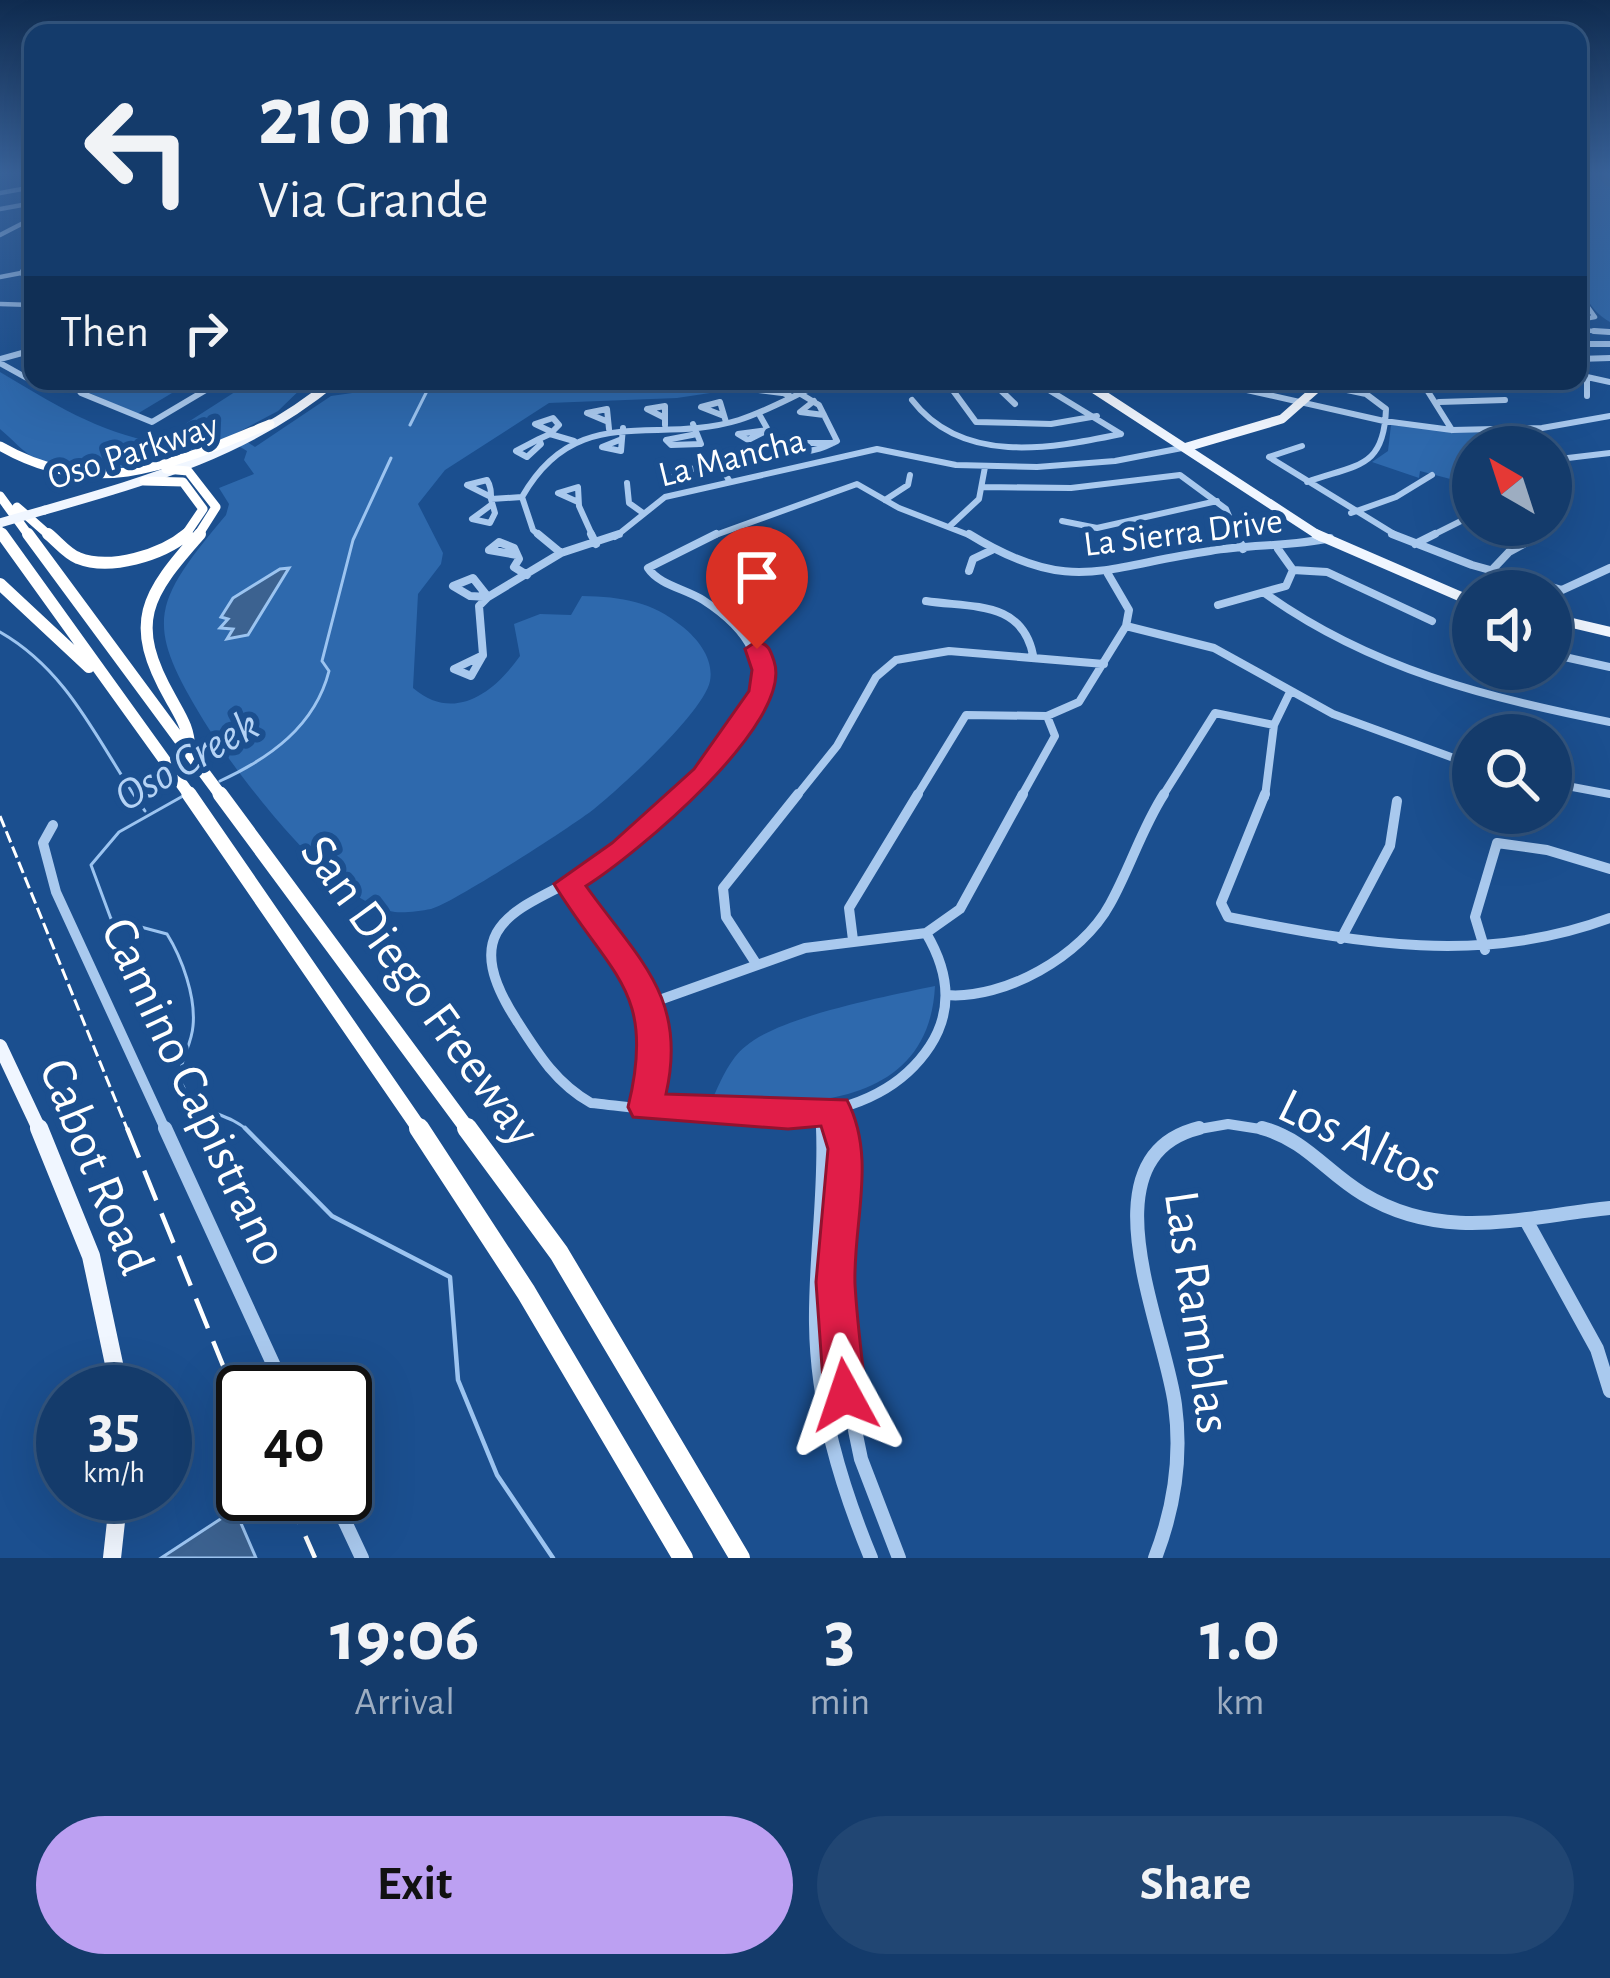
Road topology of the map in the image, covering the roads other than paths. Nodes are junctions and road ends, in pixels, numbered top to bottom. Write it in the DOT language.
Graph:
graph roads {
  1 [pos="24,270"];
  2 [pos="22,273"];
  3 [pos="0,277"];
  4 [pos="80,390"];
  5 [pos="206,390"];
  6 [pos="313,390"];
  7 [pos="324,390"];
  8 [pos="799,390"];
  9 [pos="956,390"];
  10 [pos="1000,390"];
  11 [pos="1050,390"];
  12 [pos="1097,390"];
  13 [pos="1107,390"];
  14 [pos="1235,390"];
  15 [pos="1268,390"];
  16 [pos="1318,390"];
  17 [pos="1347,390"];
  18 [pos="1427,390"];
  19 [pos="1586,390"];
  20 [pos="1266,393"];
  21 [pos="791,394"];
  22 [pos="1587,396"];
  23 [pos="912,400"];
  24 [pos="1505,400"];
  25 [pos="814,401"];
  26 [pos="1308,402"];
  27 [pos="1439,402"];
  28 [pos="1015,404"];
  29 [pos="759,414"];
  30 [pos="824,415"];
  31 [pos="1096,416"];
  32 [pos="1610,416"];
  33 [pos="1384,421"];
  34 [pos="270,424"];
  35 [pos="694,424"];
  36 [pos="1528,426"];
  37 [pos="769,430"];
  38 [pos="1452,430"];
  39 [pos="697,434"];
  40 [pos="538,440"];
  41 [pos="574,441"];
  42 [pos="833,443"];
  43 [pos="1074,445"];
  44 [pos="0,446"];
  45 [pos="1191,446"];
  46 [pos="1301,446"];
  47 [pos="232,447"];
  48 [pos="1610,453"];
  49 [pos="1572,458"];
  50 [pos="1086,464"];
  51 [pos="985,466"];
  52 [pos="166,469"];
  53 [pos="184,469"];
  54 [pos="703,473"];
  55 [pos="910,475"];
  56 [pos="1432,476"];
  57 [pos="144,481"];
  58 [pos="730,482"];
  59 [pos="1307,482"];
  60 [pos="627,483"];
  61 [pos="982,487"];
  62 [pos="0,494"];
  63 [pos="522,497"];
  64 [pos="885,500"];
  65 [pos="491,501"];
  66 [pos="1217,501"];
  67 [pos="578,502"];
  68 [pos="43,507"];
  69 [pos="644,513"];
  70 [pos="1351,513"];
  71 [pos="1062,521"];
  72 [pos="0,524"];
  73 [pos="1452,525"];
  74 [pos="950,526"];
  75 [pos="1329,538"];
  76 [pos="596,544"];
  77 [pos="1414,544"];
  78 [pos="1520,546"];
  79 [pos="1243,549"];
  80 [pos="1278,549"];
  81 [pos="992,550"];
  82 [pos="561,553"];
  83 [pos="518,555"];
  84 [pos="1610,568"];
  85 [pos="1293,570"];
  86 [pos="1488,570"];
  87 [pos="1492,570"];
  88 [pos="969,571"];
  89 [pos="1108,574"];
  90 [pos="527,575"];
  91 [pos="0,584"];
  92 [pos="1572,585"];
  93 [pos="1452,590"];
  94 [pos="1266,594"];
  95 [pos="926,601"];
  96 [pos="1218,605"];
  97 [pos="1037,617"];
  98 [pos="1022,621"];
  99 [pos="1432,621"];
  100 [pos="1572,625"];
  101 [pos="1126,626"];
  102 [pos="1610,632"];
  103 [pos="484,655"];
  104 [pos="1033,656"];
  105 [pos="1572,659"];
  106 [pos="1104,664"];
  107 [pos="1610,667"];
  108 [pos="114,691"];
  109 [pos="1290,692"];
  110 [pos="1047,716"];
  111 [pos="1610,722"];
  112 [pos="1274,724"];
  113 [pos="189,751"];
  114 [pos="1452,757"];
  115 [pos="1572,787"];
  116 [pos="1610,794"];
  117 [pos="1397,801"];
  118 [pos="53,825"];
  119 [pos="1610,869"];
  120 [pos="569,884"];
  121 [pos="1610,918"];
  122 [pos="926,933"];
  123 [pos="1341,938"];
  124 [pos="853,940"];
  125 [pos="1485,950"];
  126 [pos="757,965"];
  127 [pos="946,995"];
  128 [pos="651,1003"];
  129 [pos="1,1052"];
  130 [pos="646,1107"];
  131 [pos="829,1112"];
  132 [pos="1219,1124"];
  133 [pos="1610,1208"];
  134 [pos="1527,1222"];
  135 [pos="117,1365"];
  136 [pos="274,1365"];
  137 [pos="1610,1391"];
  138 [pos="116,1521"];
  139 [pos="345,1521"];
  140 [pos="112,1558"];
  141 [pos="362,1558"];
  142 [pos="683,1558"];
  143 [pos="740,1558"];
  144 [pos="871,1558"];
  145 [pos="899,1558"];
  146 [pos="1155,1558"];
  1 -- 2 [label="street"];
  2 -- 3 [label="street"];
  4 -- 5 [label="street"];
  6 -- 34 [label="main road, Oso Parkway"];
  7 -- 47 [label="main road, Oso Parkway"];
  8 -- 21 [label="street, La Mancha"];
  9 -- 31 [label="street"];
  10 -- 28 [label="street"];
  11 -- 31 [label="street"];
  12 -- 45 [label="main road"];
  13 -- 45 [label="main road"];
  14 -- 20 [label="street"];
  15 -- 20 [label="street"];
  16 -- 26 [label="main road"];
  17 -- 33 [label="street"];
  18 -- 27 [label="street"];
  19 -- 22 [label="street"];
  20 -- 26 [label="street"];
  21 -- 25 [label="street"];
  21 -- 29 [label="street, La Mancha"];
  23 -- 43 [label="street"];
  24 -- 27 [label="street"];
  25 -- 30 [label="street"];
  25 -- 30 [label="street"];
  26 -- 33 [label="street"];
  26 -- 45 [label="main road"];
  27 -- 38 [label="street"];
  29 -- 35 [label="street, La Mancha"];
  29 -- 37 [label="street"];
  30 -- 42 [label="street"];
  31 -- 43 [label="street"];
  32 -- 36 [label="street"];
  33 -- 38 [label="street"];
  33 -- 59 [label="street"];
  34 -- 44 [label="highway"];
  34 -- 47 [label="main road, Oso Parkway"];
  35 -- 39 [label="street"];
  35 -- 41 [label="street, La Mancha"];
  39 -- 39 [label="street"];
  40 -- 41 [label="street"];
  41 -- 63 [label="street, La Mancha"];
  43 -- 50 [label="street"];
  45 -- 50 [label="street, La Mancha"];
  45 -- 75 [label="main road"];
  46 -- 59 [label="street"];
  47 -- 52 [label="main road, Oso Parkway"];
  47 -- 53 [label="main road, Oso Parkway"];
  48 -- 49 [label="street"];
  50 -- 51 [label="street, La Mancha"];
  51 -- 58 [label="street, La Mancha"];
  51 -- 61 [label="street"];
  52 -- 53 [label="highway"];
  52 -- 68 [label="main road, Oso Parkway"];
  53 -- 57 [label="main road, Oso Parkway"];
  53 -- 113 [label="highway"];
  54 -- 58 [label="street"];
  55 -- 64 [label="street"];
  56 -- 70 [label="street"];
  57 -- 62 [label="highway"];
  57 -- 68 [label="main road, Oso Parkway"];
  58 -- 69 [label="street, La Mancha"];
  59 -- 70 [label="street"];
  60 -- 69 [label="street"];
  61 -- 66 [label="street"];
  61 -- 74 [label="street"];
  62 -- 113 [label="highway, San Diego Freeway"];
  63 -- 65 [label="street"];
  63 -- 82 [label="street"];
  64 -- 74 [label="street, La Sierra Drive"];
  64 -- 120 [label="street, La Sierra Drive"];
  66 -- 71 [label="street"];
  66 -- 79 [label="street"];
  67 -- 76 [label="street"];
  68 -- 72 [label="main road, Oso Parkway, bridge"];
  69 -- 76 [label="street, La Mancha"];
  70 -- 77 [label="street"];
  72 -- 108 [label="highway, San Diego Freeway"];
  73 -- 77 [label="street"];
  74 -- 81 [label="street, La Sierra Drive"];
  75 -- 80 [label="street, La Sierra Drive"];
  75 -- 93 [label="main road"];
  76 -- 82 [label="street, La Mancha"];
  77 -- 86 [label="street"];
  78 -- 87 [label="street"];
  79 -- 80 [label="street, La Sierra Drive"];
  79 -- 89 [label="street, La Sierra Drive"];
  80 -- 85 [label="street"];
  81 -- 88 [label="street"];
  81 -- 89 [label="street, La Sierra Drive"];
  82 -- 90 [label="street, La Mancha"];
  83 -- 90 [label="street"];
  84 -- 92 [label="street"];
  85 -- 94 [label="street"];
  85 -- 99 [label="street"];
  89 -- 101 [label="street"];
  90 -- 103 [label="street, La Mancha"];
  91 -- 108 [label="highway"];
  94 -- 96 [label="street"];
  94 -- 111 [label="street"];
  95 -- 98 [label="street"];
  97 -- 98 [label="street"];
  98 -- 104 [label="street"];
  100 -- 102 [label="main road"];
  101 -- 106 [label="street"];
  101 -- 109 [label="street"];
  104 -- 106 [label="street"];
  104 -- 126 [label="street"];
  105 -- 107 [label="street"];
  106 -- 110 [label="street"];
  108 -- 142 [label="highway, San Diego Freeway"];
  109 -- 112 [label="street"];
  109 -- 114 [label="street"];
  110 -- 122 [label="street"];
  110 -- 124 [label="street"];
  112 -- 123 [label="street"];
  112 -- 127 [label="street"];
  113 -- 143 [label="highway, San Diego Freeway"];
  115 -- 116 [label="street"];
  117 -- 123 [label="street"];
  118 -- 136 [label="street, Camino Capistrano"];
  119 -- 125 [label="street"];
  120 -- 128 [label="street"];
  120 -- 130 [label="street"];
  121 -- 125 [label="street"];
  122 -- 124 [label="street"];
  122 -- 127 [label="street"];
  123 -- 125 [label="street"];
  124 -- 126 [label="street"];
  126 -- 128 [label="street"];
  127 -- 131 [label="street"];
  128 -- 130 [label="street"];
  129 -- 135 [label="main road, Cabot Road"];
  130 -- 131 [label="street"];
  131 -- 144 [label="street"];
  131 -- 145 [label="street"];
  132 -- 134 [label="street, Los Altos"];
  132 -- 146 [label="street, Las Ramblas"];
  133 -- 134 [label="street, Los Altos"];
  134 -- 137 [label="street"];
  138 -- 140 [label="main road"];
  139 -- 141 [label="street"];
}
